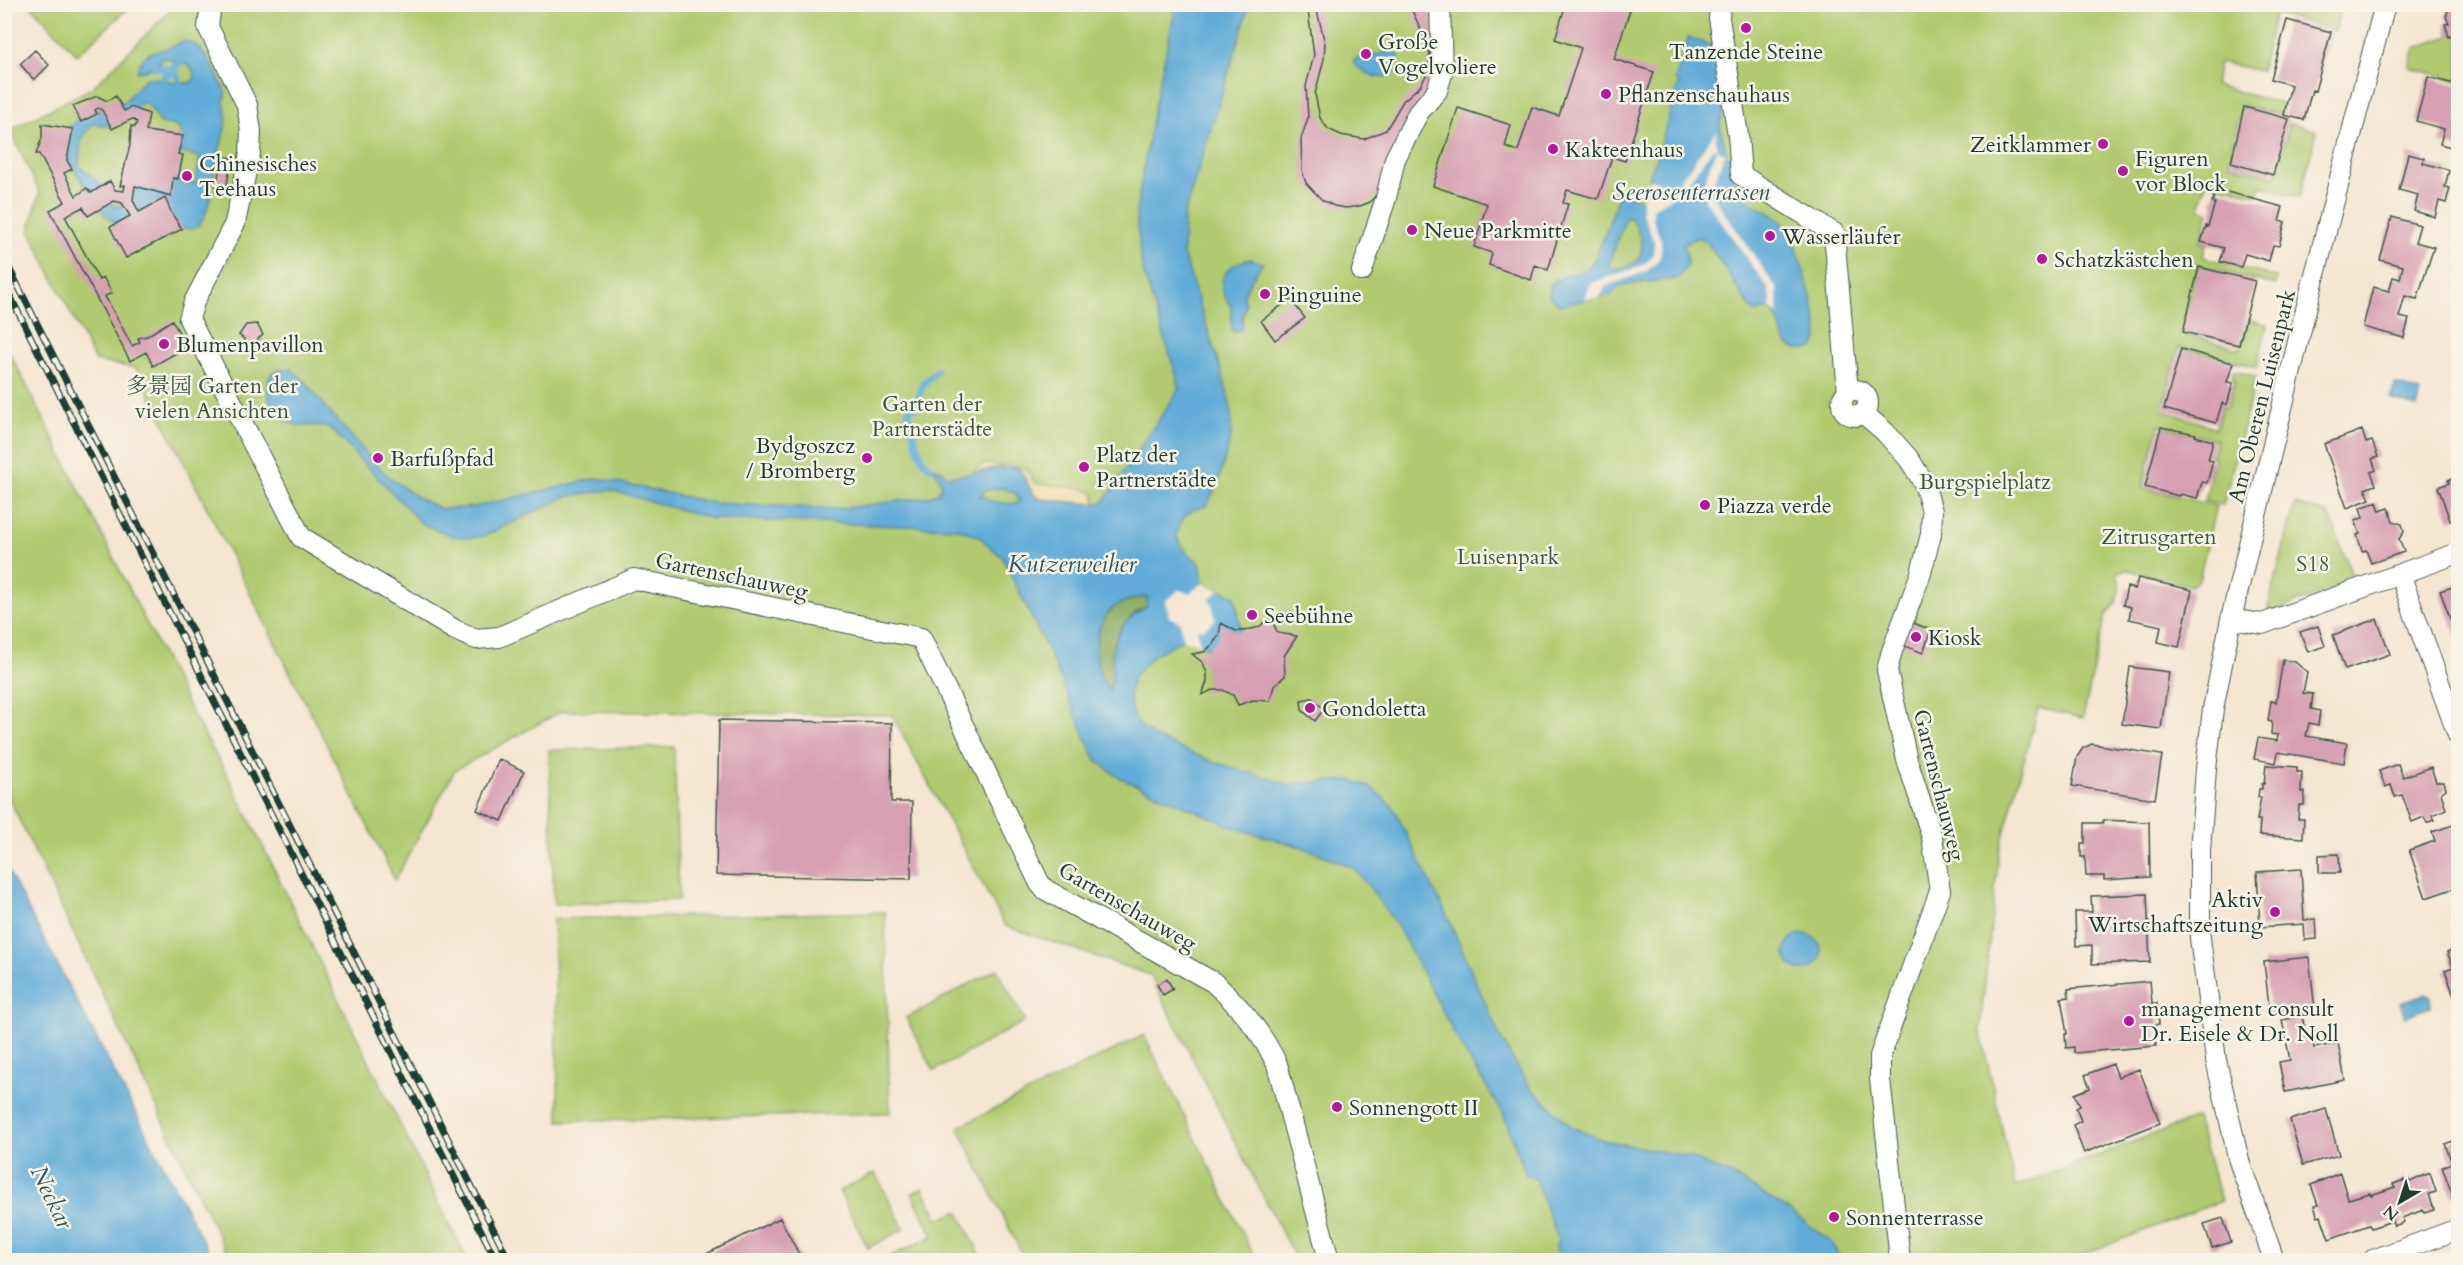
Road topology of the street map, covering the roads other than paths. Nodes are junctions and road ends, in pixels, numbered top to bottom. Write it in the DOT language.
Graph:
graph roads {
  1 [pos="212,4"];
  2 [pos="1440,4"];
  3 [pos="1720,4"];
  4 [pos="2385,4"];
  5 [pos="1362,271"];
  6 [pos="2458,552"];
  7 [pos="2400,574"];
  8 [pos="2231,620"];
  9 [pos="2458,735"];
  10 [pos="2458,1229"];
  11 [pos="1329,1260"];
  12 [pos="1900,1260"];
  13 [pos="2274,1260"];
  14 [pos="2373,1260"];
  1 -- 11 [label="street, Gartenschauweg"];
  2 -- 5 [label="street"];
  3 -- 12 [label="street, Gartenschauweg"];
  4 -- 8 [label="street, Am Oberen Luisenpark"];
  6 -- 7 [label="street"];
  7 -- 8 [label="street"];
  7 -- 9 [label="street"];
  8 -- 13 [label="street, Am Oberen Luisenpark"];
  10 -- 14 [label="street"];
}
